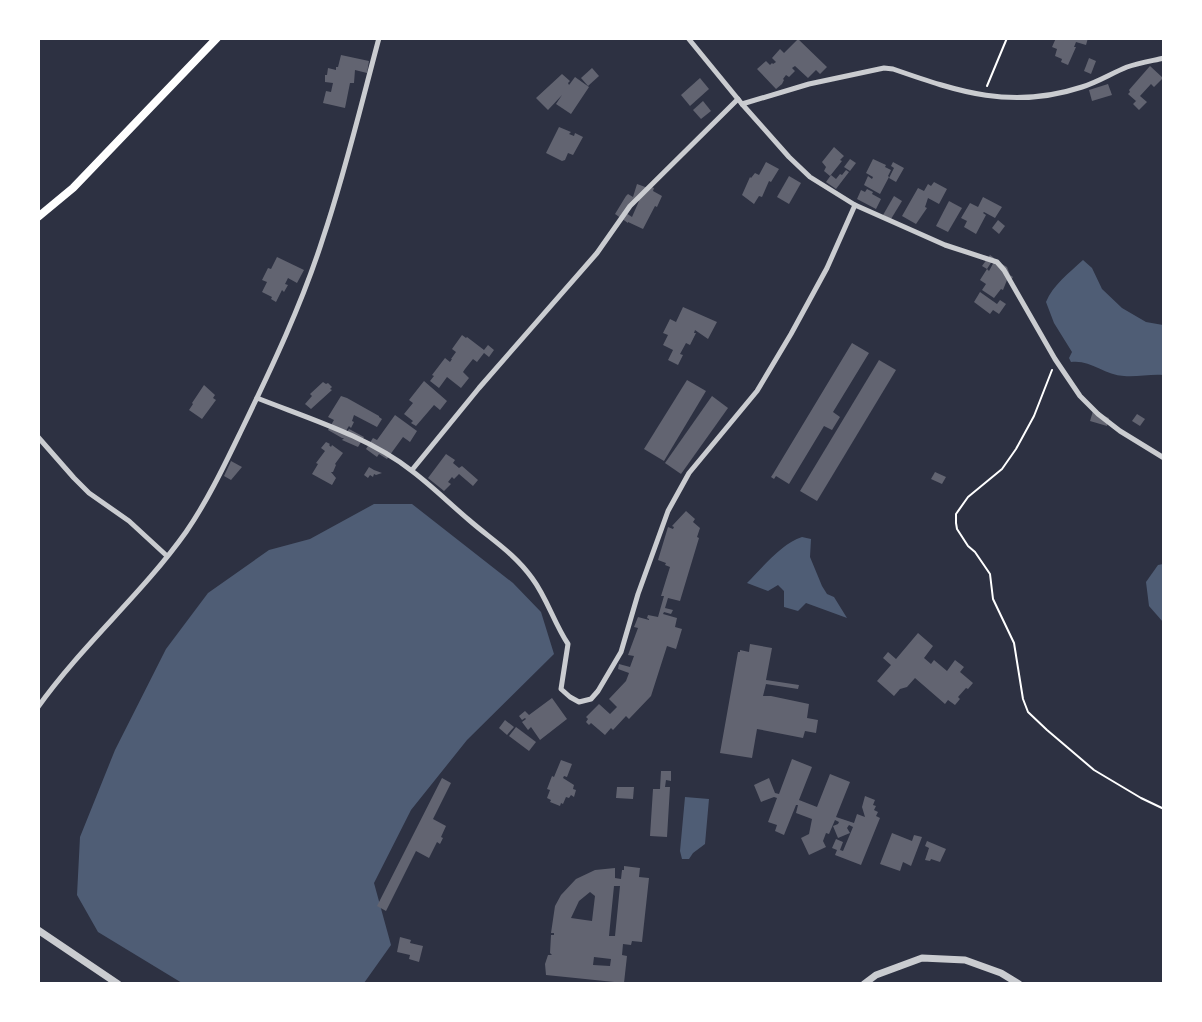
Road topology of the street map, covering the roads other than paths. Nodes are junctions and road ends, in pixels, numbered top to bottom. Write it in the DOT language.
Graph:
graph roads {
  1 [pos="218,38"];
  2 [pos="379,38"];
  3 [pos="688,38"];
  4 [pos="1164,58"];
  5 [pos="740,101"];
  6 [pos="855,205"];
  7 [pos="38,217"];
  8 [pos="257,398"];
  9 [pos="38,437"];
  10 [pos="1164,458"];
  11 [pos="412,470"];
  12 [pos="167,556"];
  13 [pos="38,706"];
  14 [pos="38,930"];
  15 [pos="118,984"];
  16 [pos="864,984"];
  17 [pos="1019,984"];
  1 -- 7 [label="main road"];
  2 -- 8 [label="street"];
  3 -- 5 [label="street"];
  4 -- 5 [label="street"];
  5 -- 6 [label="street"];
  5 -- 11 [label="street"];
  6 -- 10 [label="street"];
  6 -- 11 [label="street"];
  8 -- 11 [label="street"];
  8 -- 12 [label="street"];
  9 -- 12 [label="street"];
  12 -- 13 [label="street"];
  14 -- 15 [label="street"];
  16 -- 17 [label="street"];
}
